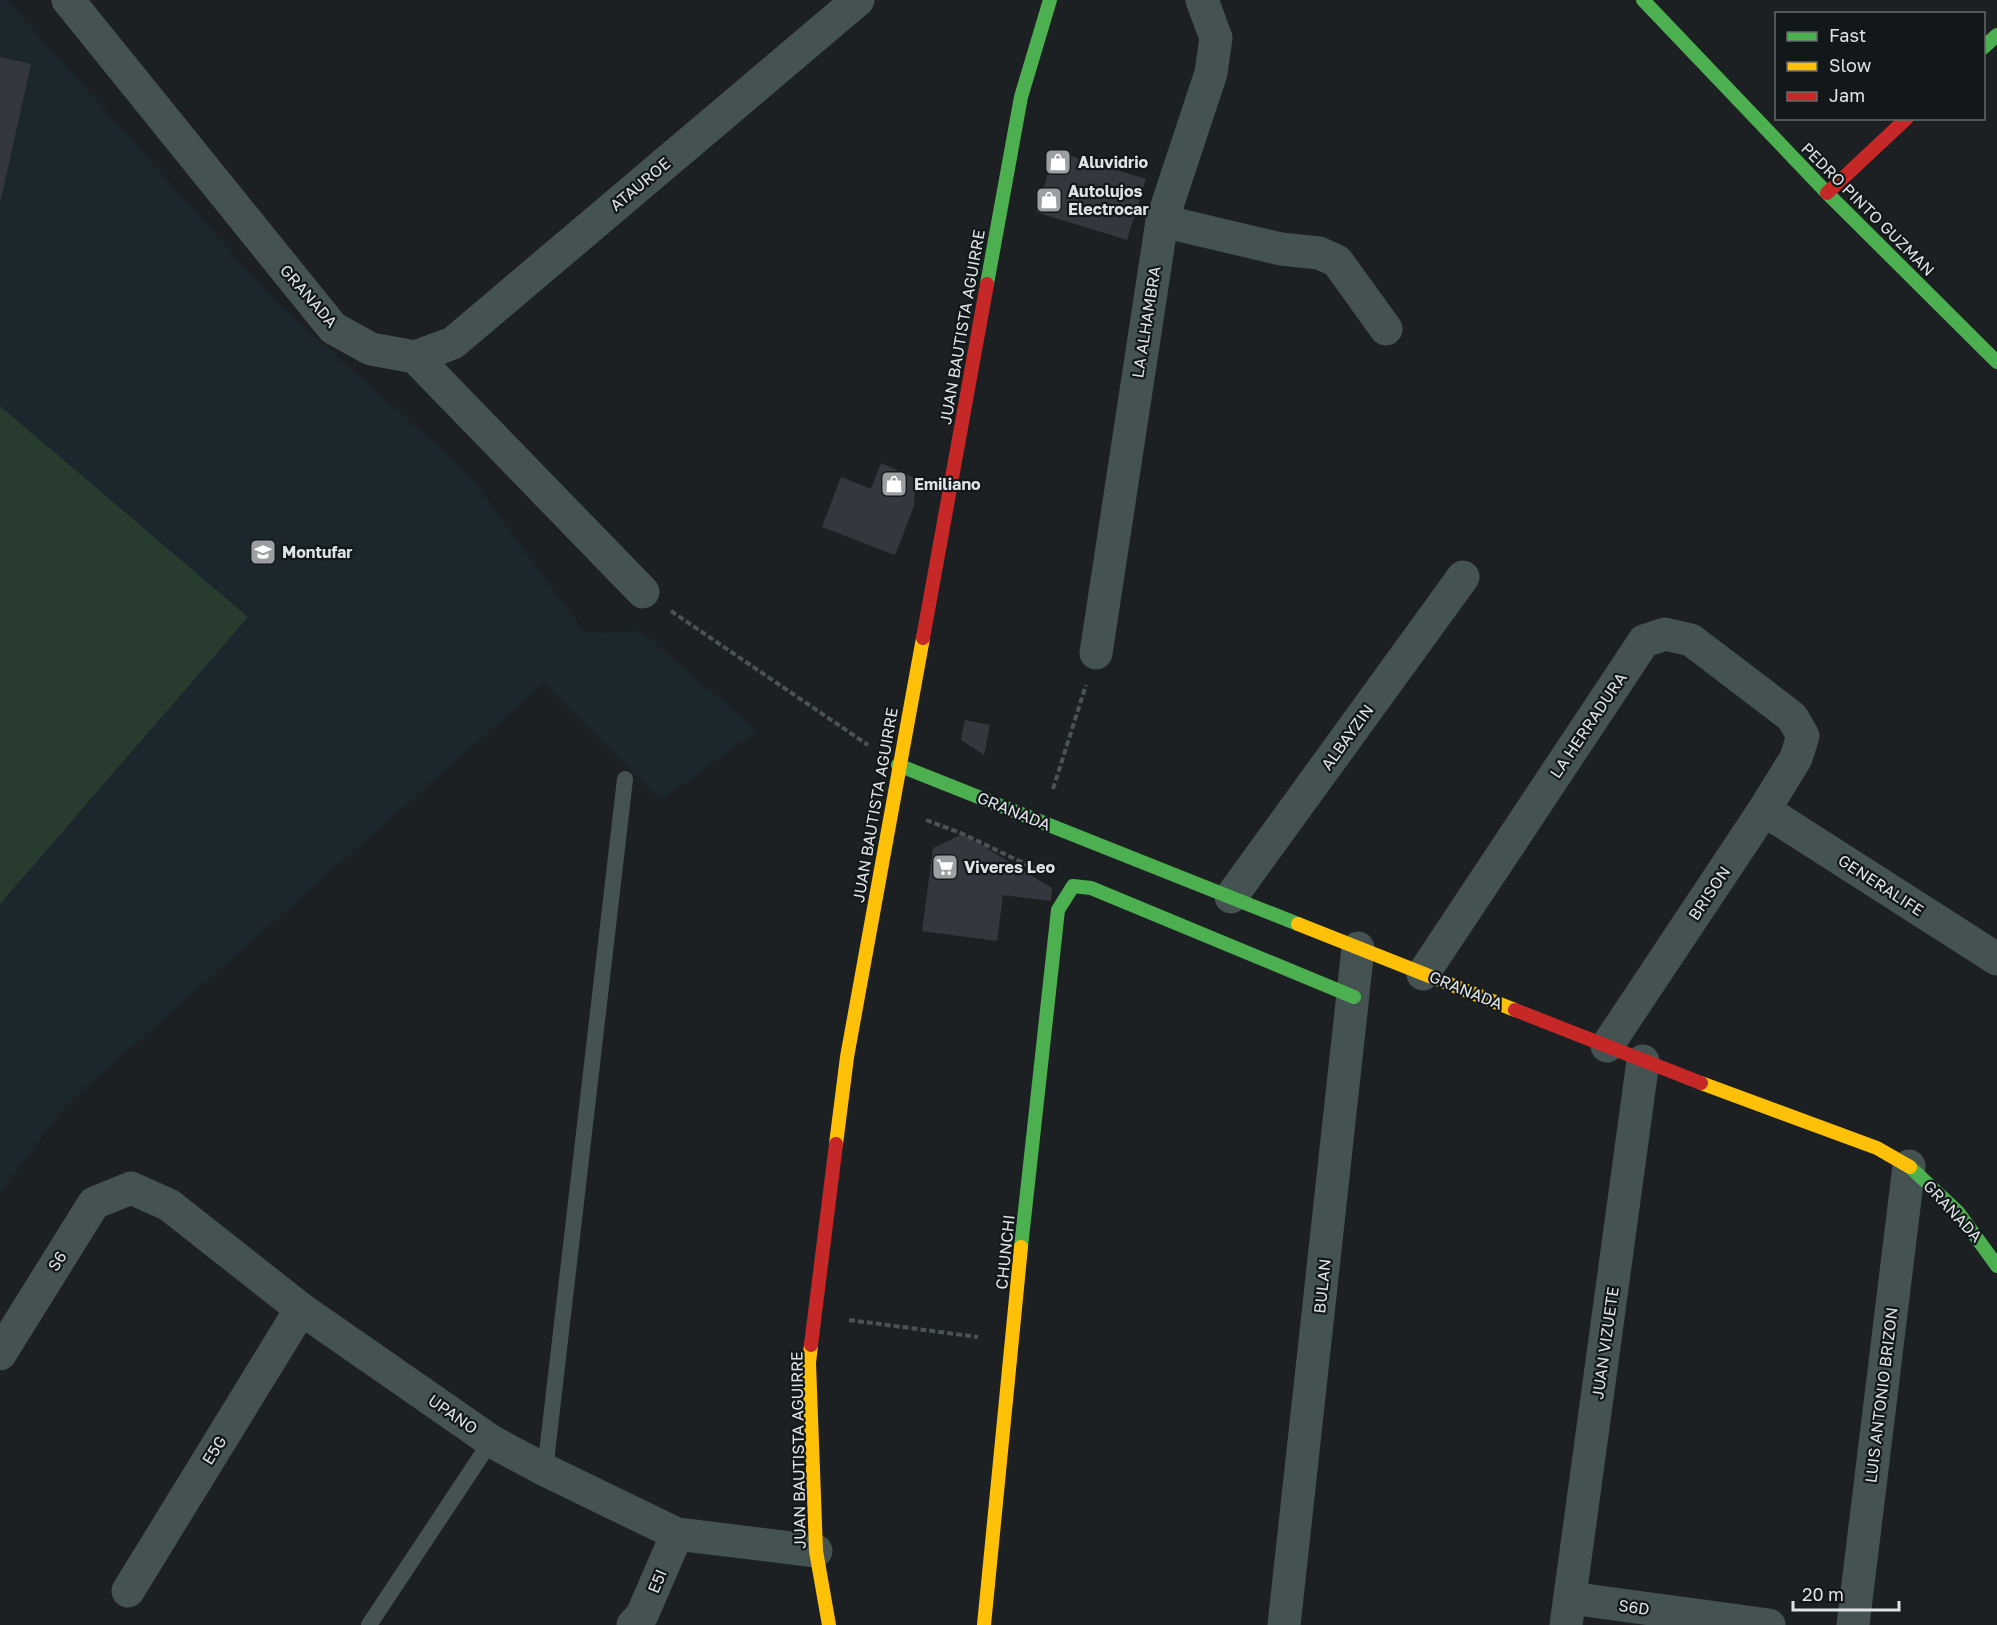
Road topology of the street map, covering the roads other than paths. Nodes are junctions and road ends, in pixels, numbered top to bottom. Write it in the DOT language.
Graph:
graph roads {
  1 [pos="68,0"];
  2 [pos="858,0"];
  3 [pos="1050,0"];
  4 [pos="1202,0"];
  5 [pos="1643,0"];
  6 [pos="1997,34"];
  7 [pos="1985,45"];
  8 [pos="1905,120"];
  9 [pos="1827,193"];
  10 [pos="1162,221"];
  11 [pos="1386,329"];
  12 [pos="415,357"];
  13 [pos="1997,362"];
  14 [pos="1463,577"];
  15 [pos="643,591"];
  16 [pos="1096,653"];
  17 [pos="1803,736"];
  18 [pos="898,765"];
  19 [pos="625,779"];
  20 [pos="1764,810"];
  21 [pos="1231,897"];
  22 [pos="1358,948"];
  23 [pos="1997,959"];
  24 [pos="1423,974"];
  25 [pos="1354,997"];
  26 [pos="1607,1046"];
  27 [pos="1643,1060"];
  28 [pos="1908,1166"];
  29 [pos="131,1188"];
  30 [pos="1991,1241"];
  31 [pos="1997,1266"];
  32 [pos="301,1309"];
  33 [pos="0,1354"];
  34 [pos="491,1441"];
  35 [pos="545,1470"];
  36 [pos="676,1534"];
  37 [pos="816,1551"];
  38 [pos="128,1591"];
  39 [pos="1568,1612"];
  40 [pos="369,1625"];
  41 [pos="633,1625"];
  42 [pos="829,1625"];
  43 [pos="984,1625"];
  44 [pos="1284,1625"];
  45 [pos="1769,1625"];
  46 [pos="1853,1625"];
  1 -- 12 [label="street, GRANADA"];
  2 -- 12 [label="street, ATAUROE"];
  3 -- 18 [label="street, JUAN BAUTISTA AGUIRRE"];
  4 -- 10 [label="street, LA ALHAMBRA"];
  5 -- 9 [label="street, PEDRO PINTO GUZMAN"];
  6 -- 7 [label="street"];
  8 -- 9 [label="street"];
  9 -- 13 [label="street, PEDRO PINTO GUZMAN"];
  10 -- 11 [label="street"];
  10 -- 16 [label="street, LA ALHAMBRA"];
  12 -- 15 [label="street"];
  14 -- 21 [label="street, ALBAYZIN"];
  17 -- 20 [label="street, BRISON"];
  17 -- 24 [label="street, LA HERRADURA"];
  18 -- 21 [label="street, GRANADA"];
  18 -- 37 [label="street, JUAN BAUTISTA AGUIRRE"];
  19 -- 35 [label="lane"];
  20 -- 23 [label="street, GENERALIFE"];
  20 -- 26 [label="street, BRISON"];
  21 -- 22 [label="street, GRANADA"];
  22 -- 24 [label="street, GRANADA"];
  22 -- 25 [label="street, BULAN"];
  24 -- 26 [label="street, GRANADA"];
  25 -- 43 [label="street, CHUNCHI"];
  25 -- 44 [label="street, BULAN"];
  26 -- 27 [label="street, GRANADA"];
  27 -- 28 [label="street, GRANADA"];
  27 -- 39 [label="street, JUAN VIZUETE"];
  28 -- 30 [label="street, GRANADA"];
  28 -- 46 [label="street, LUIS ANTONIO BRIZON"];
  29 -- 32 [label="street, UPANO"];
  29 -- 33 [label="street, S6"];
  30 -- 31 [label="street, GRANADA"];
  32 -- 34 [label="street, UPANO"];
  32 -- 38 [label="street, E5G"];
  34 -- 35 [label="street, UPANO"];
  34 -- 40 [label="lane"];
  35 -- 36 [label="street, UPANO"];
  36 -- 37 [label="street, UPANO"];
  36 -- 41 [label="street, E5I"];
  37 -- 42 [label="street, JUAN BAUTISTA AGUIRRE"];
  39 -- 45 [label="street, S6D"];
}
